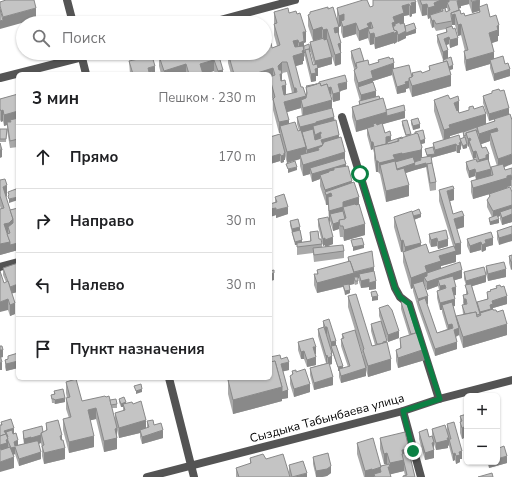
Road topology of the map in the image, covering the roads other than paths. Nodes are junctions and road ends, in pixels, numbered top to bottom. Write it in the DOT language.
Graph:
graph roads {
  1 [pos="67,0"];
  2 [pos="295,0"];
  3 [pos="71,16"];
  4 [pos="235,16"];
  5 [pos="63,60"];
  6 [pos="82,60"];
  7 [pos="21,72"];
  8 [pos="85,72"];
  9 [pos="16,73"];
  10 [pos="0,78"];
  11 [pos="342,117"];
  12 [pos="16,263"];
  13 [pos="0,267"];
  14 [pos="170,380"];
  15 [pos="512,380"];
  16 [pos="440,399"];
  17 [pos="403,411"];
  18 [pos="191,465"];
  19 [pos="147,477"];
  20 [pos="194,477"];
  21 [pos="421,477"];
  1 -- 3 [label="street"];
  2 -- 4 [label="street"];
  5 -- 7 [label="street"];
  6 -- 8 [label="street"];
  9 -- 10 [label="street"];
  11 -- 16 [label="street"];
  12 -- 13 [label="street"];
  14 -- 18 [label="street"];
  15 -- 16 [label="street, Сыздыка Табынбаева улица"];
  16 -- 17 [label="street, Сыздыка Табынбаева улица"];
  17 -- 18 [label="street, Сыздыка Табынбаева улица"];
  17 -- 21 [label="street"];
  18 -- 19 [label="street, Сыздыка Табынбаева улица"];
  18 -- 20 [label="street"];
}
